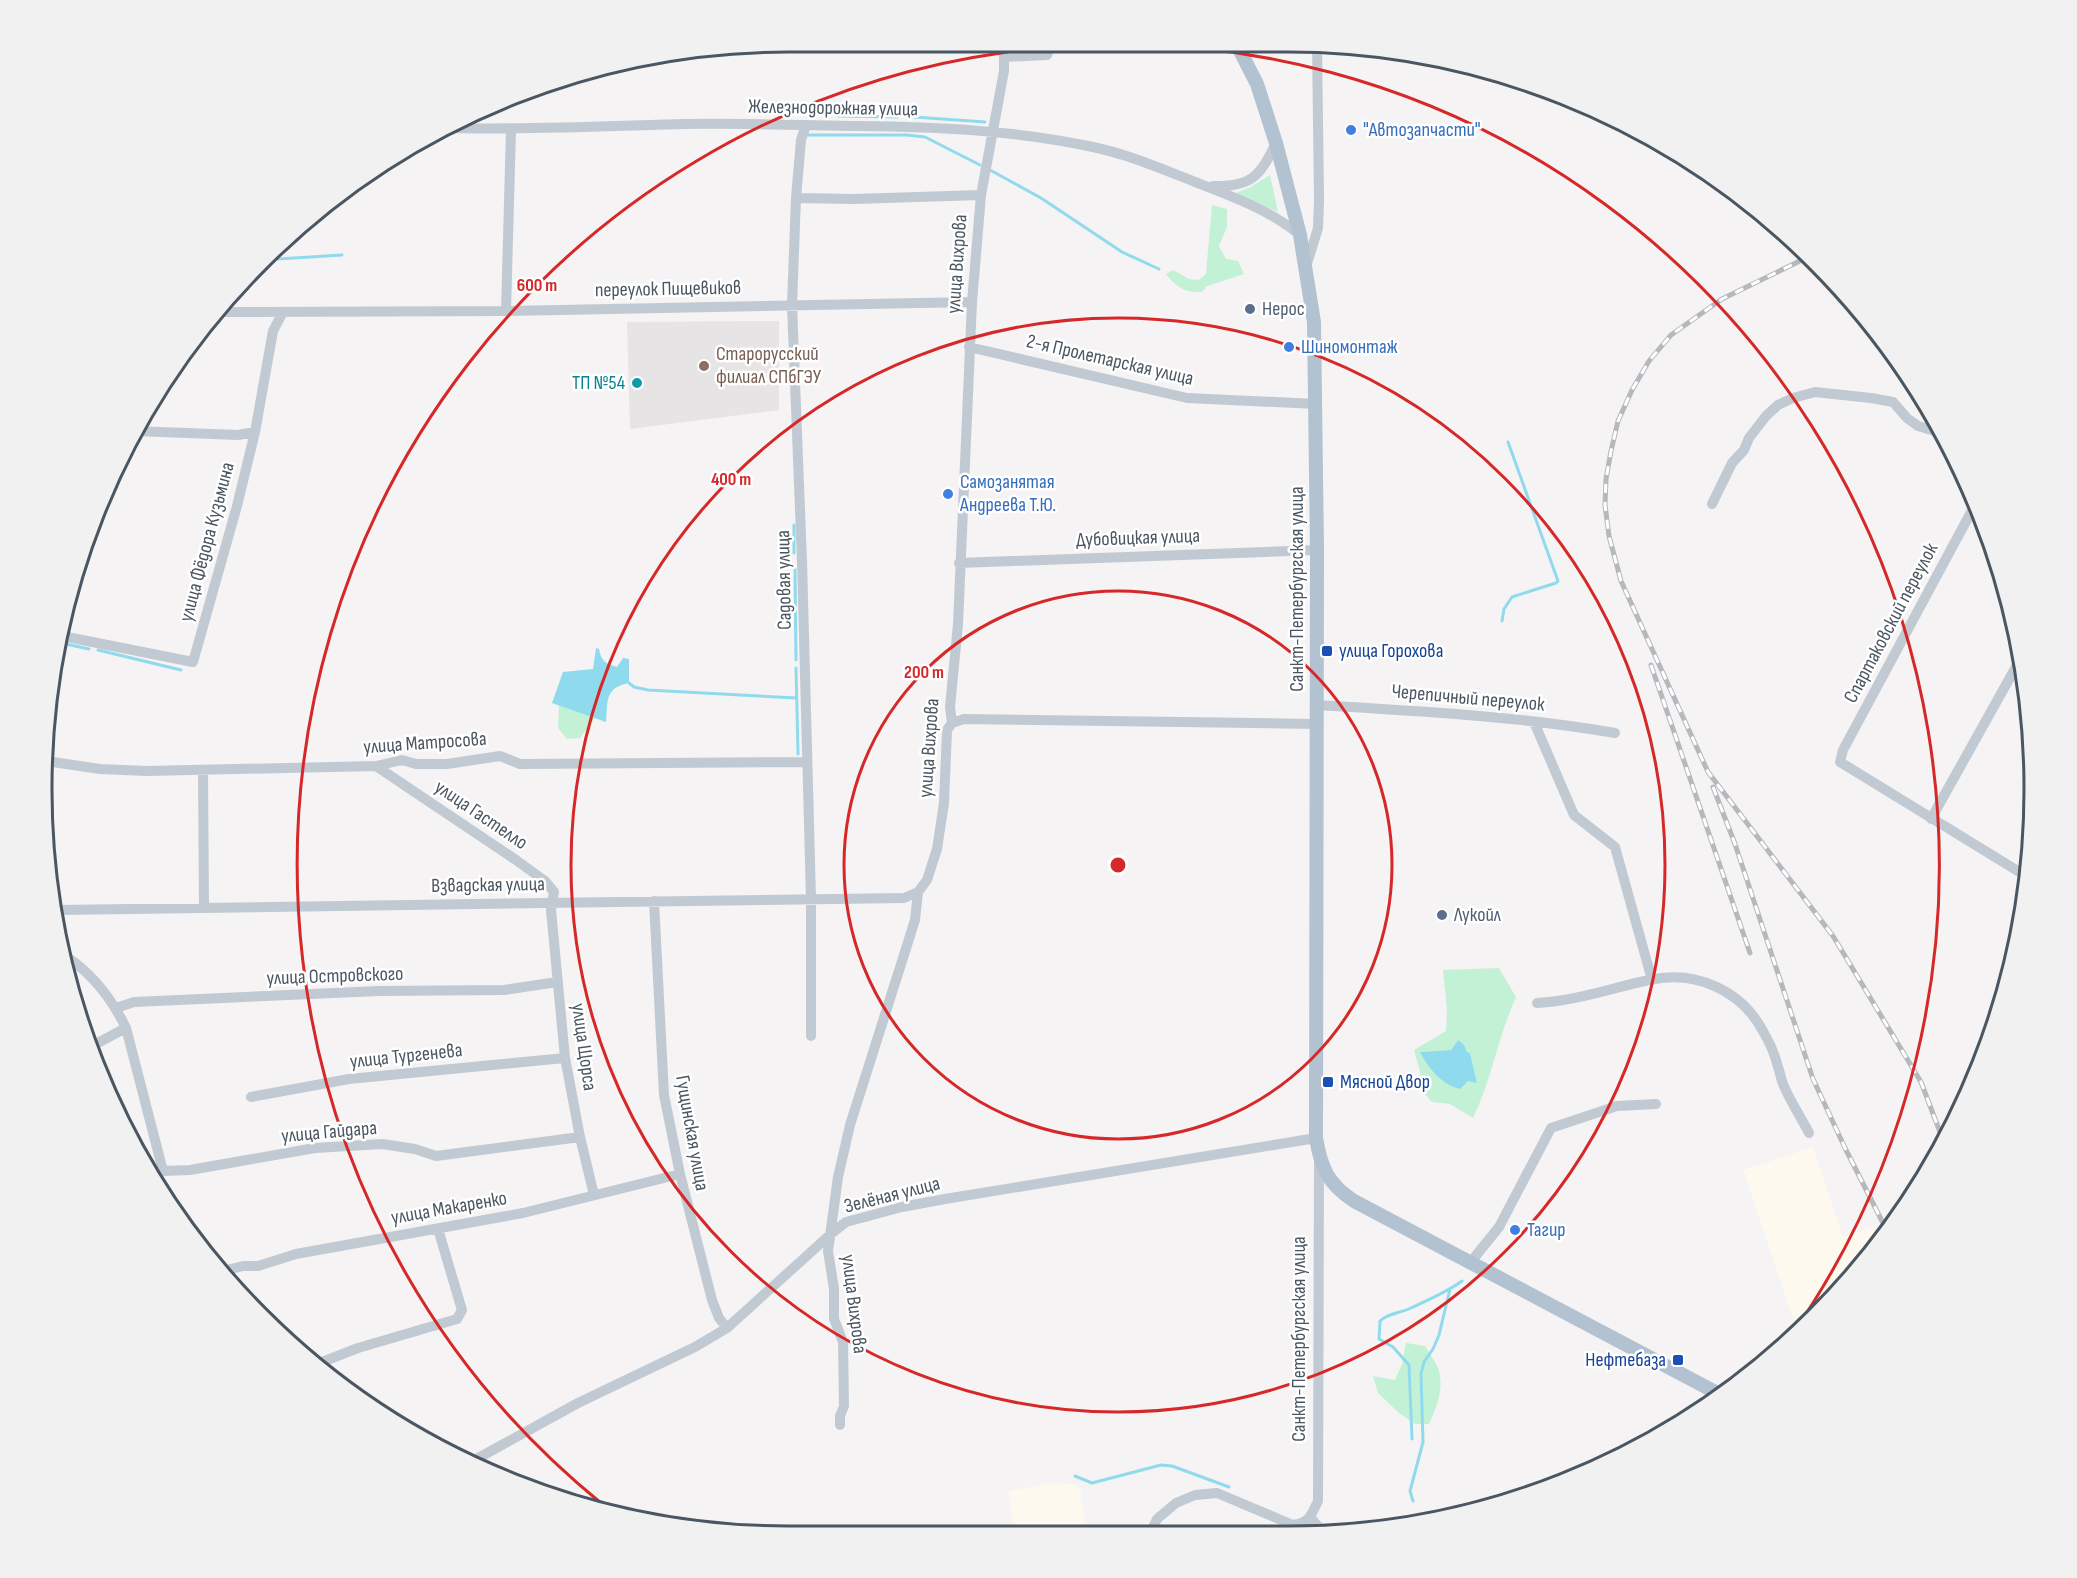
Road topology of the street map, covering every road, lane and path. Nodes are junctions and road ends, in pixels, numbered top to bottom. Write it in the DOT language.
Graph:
graph roads {
  1 [pos="1003,52"];
  2 [pos="1048,52"];
  3 [pos="1241,52"];
  4 [pos="1317,53"];
  5 [pos="1004,57"];
  6 [pos="806,125"];
  7 [pos="463,128"];
  8 [pos="511,129"];
  9 [pos="994,131"];
  10 [pos="1276,143"];
  11 [pos="1207,186"];
  12 [pos="981,195"];
  13 [pos="796,198"];
  14 [pos="1300,235"];
  15 [pos="1306,268"];
  16 [pos="972,302"];
  17 [pos="792,305"];
  18 [pos="506,311"];
  19 [pos="228,312"];
  20 [pos="283,312"];
  21 [pos="969,346"];
  22 [pos="1316,404"];
  23 [pos="145,431"];
  24 [pos="1931,431"];
  25 [pos="255,432"];
  26 [pos="1712,504"];
  27 [pos="1970,513"];
  28 [pos="1317,550"];
  29 [pos="959,563"];
  30 [pos="69,637"];
  31 [pos="2014,670"];
  32 [pos="1317,705"];
  33 [pos="1534,722"];
  34 [pos="952,723"];
  35 [pos="1317,724"];
  36 [pos="1615,733"];
  37 [pos="53,761"];
  38 [pos="806,762"];
  39 [pos="376,766"];
  40 [pos="203,771"];
  41 [pos="1931,819"];
  42 [pos="2019,872"];
  43 [pos="918,892"];
  44 [pos="811,899"];
  45 [pos="654,901"];
  46 [pos="553,902"];
  47 [pos="204,908"];
  48 [pos="63,910"];
  49 [pos="74,963"];
  50 [pos="1652,980"];
  51 [pos="557,982"];
  52 [pos="1537,1003"];
  53 [pos="116,1008"];
  54 [pos="126,1028"];
  55 [pos="811,1036"];
  56 [pos="98,1043"];
  57 [pos="566,1058"];
  58 [pos="251,1097"];
  59 [pos="1656,1104"];
  60 [pos="1809,1132"];
  61 [pos="580,1137"];
  62 [pos="1316,1137"];
  63 [pos="1319,1159"];
  64 [pos="156,1165"];
  65 [pos="161,1173"];
  66 [pos="680,1174"];
  67 [pos="594,1195"];
  68 [pos="438,1229"];
  69 [pos="832,1233"];
  70 [pos="1470,1263"];
  71 [pos="230,1269"];
  72 [pos="727,1328"];
  73 [pos="325,1361"];
  74 [pos="1712,1390"];
  75 [pos="840,1425"];
  76 [pos="480,1457"];
  77 [pos="1310,1517"];
  78 [pos="1317,1525"];
  79 [pos="1154,1526"];
  1 -- 5 [label="street"];
  2 -- 5 [label="street"];
  3 -- 10 [label="main road"];
  4 -- 15 [label="street, Санкт-Петербургская улица"];
  5 -- 9 [label="street, улица Вихрова"];
  6 -- 8 [label="street, Железнодорожная улица"];
  6 -- 9 [label="street, Железнодорожная улица"];
  6 -- 13 [label="street, Садовая улица"];
  7 -- 8 [label="street, Железнодорожная улица"];
  8 -- 18 [label="street"];
  9 -- 11 [label="street, Железнодорожная улица"];
  9 -- 12 [label="street, улица Вихрова"];
  10 -- 11 [label="street"];
  10 -- 14 [label="main road"];
  11 -- 14 [label="street, Железнодорожная улица"];
  12 -- 13 [label="street"];
  12 -- 16 [label="street, улица Вихрова"];
  13 -- 17 [label="street, Садовая улица"];
  14 -- 15 [label="main road"];
  15 -- 22 [label="main road, Санкт-Петербургская улица"];
  16 -- 17 [label="street, переулок Пищевиков"];
  16 -- 21 [label="street, улица Вихрова"];
  17 -- 18 [label="street, переулок Пищевиков"];
  17 -- 38 [label="street, Садовая улица"];
  18 -- 20 [label="street, переулок Пищевиков"];
  19 -- 20 [label="street, переулок Пищевиков"];
  20 -- 25 [label="street, улица Фёдора Кузьмина"];
  21 -- 22 [label="street, 2-я Пролетарская улица"];
  21 -- 29 [label="street, улица Вихрова"];
  22 -- 28 [label="main road, Санкт-Петербургская улица"];
  23 -- 25 [label="street, улица Фёдора Кузьмина"];
  24 -- 26 [label="street"];
  25 -- 30 [label="street, улица Фёдора Кузьмина"];
  27 -- 41 [label="street, Спартаковский переулок"];
  28 -- 29 [label="street, Дубовицкая улица"];
  28 -- 32 [label="main road, Санкт-Петербургская улица"];
  29 -- 34 [label="street, улица Вихрова"];
  31 -- 41 [label="street"];
  32 -- 33 [label="street, Черепичный переулок"];
  32 -- 35 [label="main road, Санкт-Петербургская улица"];
  33 -- 36 [label="street, Черепичный переулок"];
  33 -- 50 [label="street"];
  34 -- 35 [label="street"];
  34 -- 43 [label="street, улица Вихрова"];
  35 -- 62 [label="main road, Санкт-Петербургская улица"];
  37 -- 40 [label="street, улица Матросова"];
  38 -- 39 [label="street, улица Матросова"];
  38 -- 44 [label="street, Садовая улица"];
  39 -- 40 [label="street, улица Матросова"];
  39 -- 46 [label="street, улица Гастелло"];
  40 -- 47 [label="street"];
  41 -- 42 [label="street"];
  43 -- 44 [label="street, Взвадская улица"];
  43 -- 69 [label="street, улица Вихрова"];
  44 -- 45 [label="street, Взвадская улица"];
  44 -- 55 [label="street, Садовая улица"];
  45 -- 46 [label="street, Взвадская улица"];
  45 -- 66 [label="street, Гущинская улица"];
  46 -- 47 [label="street, Взвадская улица"];
  46 -- 51 [label="street, улица Щорса"];
  47 -- 48 [label="street, Взвадская улица"];
  49 -- 53 [label="street"];
  50 -- 52 [label="street"];
  50 -- 60 [label="street"];
  51 -- 53 [label="street, улица Островского"];
  51 -- 57 [label="street, улица Щорса"];
  53 -- 54 [label="street"];
  54 -- 56 [label="street"];
  54 -- 64 [label="street"];
  57 -- 58 [label="street, улица Тургенева"];
  57 -- 61 [label="street, улица Щорса"];
  59 -- 70 [label="street"];
  61 -- 65 [label="street, улица Гайдара"];
  61 -- 67 [label="street, улица Щорса"];
  62 -- 63 [label="main road, Санкт-Петербургская улица"];
  62 -- 69 [label="street, Зелёная улица"];
  63 -- 70 [label="main road"];
  63 -- 77 [label="street, Санкт-Петербургская улица"];
  66 -- 67 [label="street, улица Макаренко"];
  66 -- 72 [label="street, Гущинская улица"];
  67 -- 68 [label="street, улица Макаренко"];
  68 -- 71 [label="street, улица Макаренко"];
  68 -- 73 [label="street"];
  69 -- 72 [label="street, Зелёная улица"];
  69 -- 75 [label="street, улица Вихрова"];
  70 -- 74 [label="main road"];
  72 -- 76 [label="street, Зелёная улица"];
  77 -- 78 [label="street"];
  77 -- 79 [label="street"];
}
